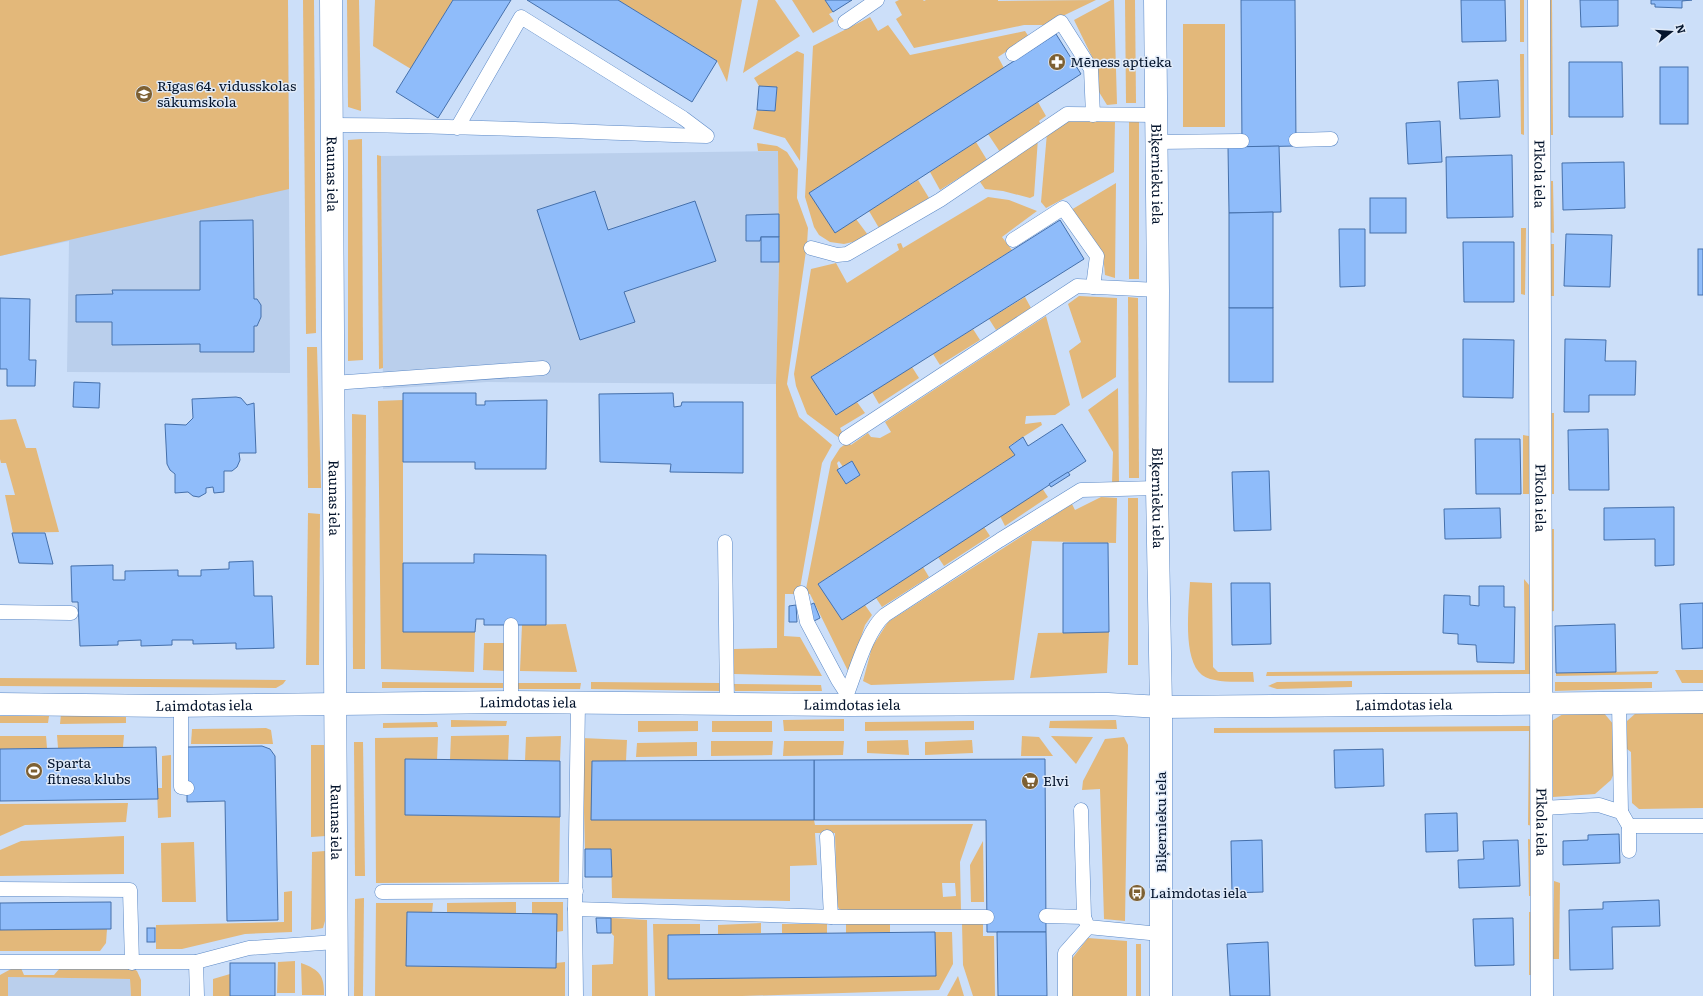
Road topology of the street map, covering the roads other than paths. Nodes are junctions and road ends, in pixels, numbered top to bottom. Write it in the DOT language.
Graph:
graph roads {
  1 [pos="331,0"];
  2 [pos="877,0"];
  3 [pos="1155,0"];
  4 [pos="1539,0"];
  5 [pos="845,22"];
  6 [pos="1013,54"];
  7 [pos="1093,115"];
  8 [pos="1156,115"];
  9 [pos="331,125"];
  10 [pos="456,128"];
  11 [pos="1331,139"];
  12 [pos="1296,140"];
  13 [pos="1242,141"];
  14 [pos="1156,142"];
  15 [pos="1013,240"];
  16 [pos="811,248"];
  17 [pos="1093,287"];
  18 [pos="1158,290"];
  19 [pos="543,368"];
  20 [pos="333,383"];
  21 [pos="846,438"];
  22 [pos="1157,488"];
  23 [pos="725,542"];
  24 [pos="801,593"];
  25 [pos="0,612"];
  26 [pos="71,613"];
  27 [pos="511,625"];
  28 [pos="848,699"];
  29 [pos="511,702"];
  30 [pos="1541,702"];
  31 [pos="1703,702"];
  32 [pos="1619,703"];
  33 [pos="0,704"];
  34 [pos="336,704"];
  35 [pos="578,704"];
  36 [pos="727,704"];
  37 [pos="181,706"];
  38 [pos="1161,707"];
  39 [pos="187,788"];
  40 [pos="1542,808"];
  41 [pos="1081,810"];
  42 [pos="1621,812"];
  43 [pos="1629,826"];
  44 [pos="1703,826"];
  45 [pos="827,837"];
  46 [pos="1629,851"];
  47 [pos="0,889"];
  48 [pos="576,891"];
  49 [pos="382,892"];
  50 [pos="575,909"];
  51 [pos="1046,916"];
  52 [pos="831,917"];
  53 [pos="987,917"];
  54 [pos="1086,922"];
  55 [pos="1160,934"];
  56 [pos="336,942"];
  57 [pos="0,962"];
  58 [pos="196,962"];
  59 [pos="132,963"];
  60 [pos="196,996"];
  61 [pos="337,996"];
  62 [pos="576,996"];
  63 [pos="1065,996"];
  64 [pos="1161,996"];
  65 [pos="1542,996"];
  1 -- 9 [label="street, Raunas iela"];
  2 -- 5 [label="lane"];
  3 -- 8 [label="street, Biķernieku iela"];
  4 -- 30 [label="street, Pīkola iela"];
  6 -- 7 [label="lane"];
  7 -- 8 [label="lane"];
  7 -- 16 [label="lane"];
  8 -- 14 [label="street, Biķernieku iela"];
  9 -- 10 [label="lane"];
  9 -- 20 [label="street, Raunas iela"];
  10 -- 10 [label="lane"];
  11 -- 12 [label="lane"];
  13 -- 14 [label="lane"];
  14 -- 18 [label="street, Biķernieku iela"];
  15 -- 17 [label="lane"];
  17 -- 18 [label="lane"];
  17 -- 21 [label="lane"];
  18 -- 22 [label="street, Biķernieku iela"];
  19 -- 20 [label="lane"];
  20 -- 34 [label="street, Raunas iela"];
  22 -- 28 [label="lane"];
  22 -- 38 [label="street, Biķernieku iela"];
  23 -- 36 [label="lane"];
  24 -- 28 [label="lane"];
  25 -- 26 [label="lane"];
  27 -- 29 [label="lane"];
  28 -- 36 [label="street, Laimdotas iela"];
  28 -- 38 [label="street, Laimdotas iela"];
  29 -- 34 [label="street, Laimdotas iela"];
  29 -- 35 [label="street, Laimdotas iela"];
  30 -- 32 [label="street, Laimdotas iela"];
  30 -- 38 [label="street, Laimdotas iela"];
  30 -- 40 [label="street, Pīkola iela"];
  31 -- 32 [label="street, Laimdotas iela"];
  32 -- 42 [label="lane"];
  33 -- 37 [label="street, Laimdotas iela"];
  34 -- 37 [label="street, Laimdotas iela"];
  34 -- 56 [label="street, Raunas iela"];
  35 -- 36 [label="street, Laimdotas iela"];
  35 -- 48 [label="lane"];
  37 -- 39 [label="lane"];
  38 -- 55 [label="street, Biķernieku iela"];
  40 -- 42 [label="lane"];
  40 -- 65 [label="street, Pīkola iela"];
  41 -- 54 [label="lane"];
  42 -- 43 [label="lane"];
  43 -- 44 [label="lane"];
  43 -- 46 [label="lane"];
  45 -- 52 [label="lane"];
  47 -- 59 [label="lane"];
  48 -- 49 [label="lane"];
  48 -- 50 [label="lane"];
  50 -- 52 [label="lane"];
  50 -- 62 [label="lane"];
  51 -- 54 [label="lane"];
  52 -- 53 [label="lane"];
  54 -- 55 [label="lane"];
  54 -- 63 [label="lane"];
  55 -- 64 [label="street, Biķernieku iela"];
  56 -- 58 [label="lane"];
  56 -- 61 [label="street, Raunas iela"];
  57 -- 59 [label="lane"];
  58 -- 59 [label="lane"];
  58 -- 60 [label="lane"];
}
